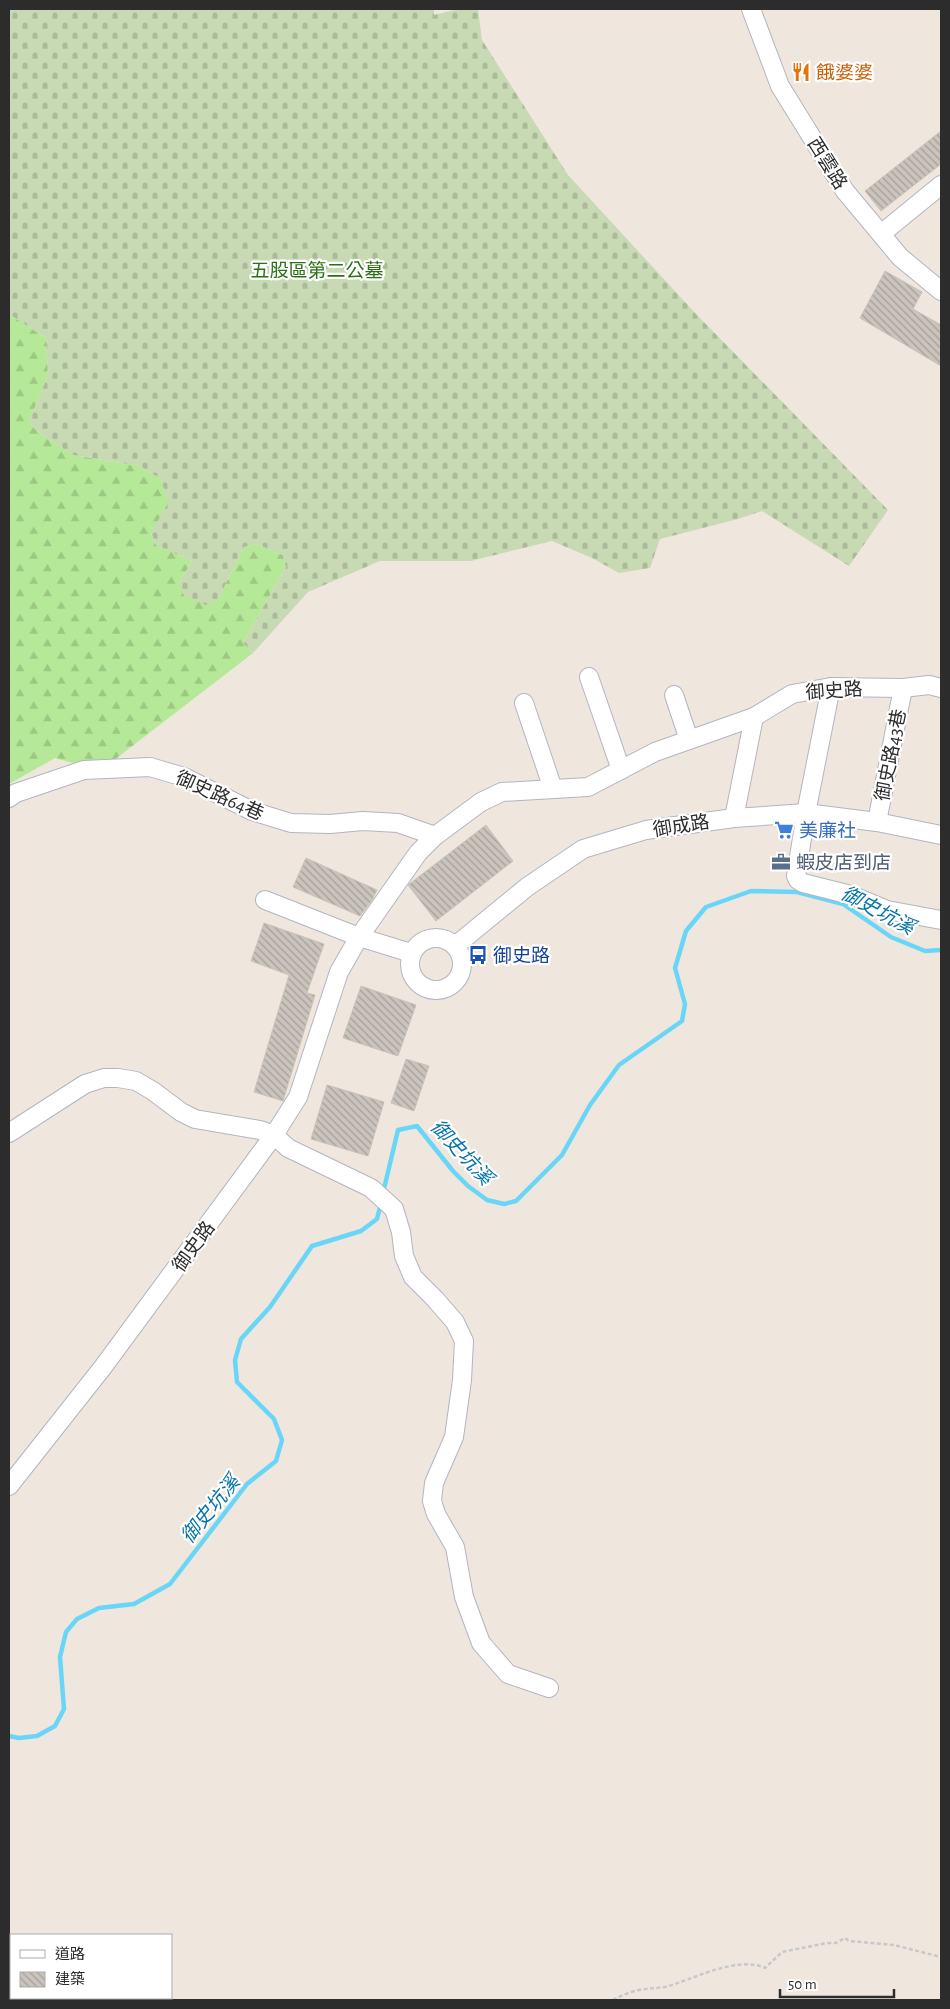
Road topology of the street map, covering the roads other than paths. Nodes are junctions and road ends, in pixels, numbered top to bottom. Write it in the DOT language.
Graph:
graph roads {
  1 [pos="751,9"];
  2 [pos="941,185"];
  3 [pos="881,234"];
  4 [pos="941,291"];
  5 [pos="589,677"];
  6 [pos="831,687"];
  7 [pos="903,688"];
  8 [pos="941,688"];
  9 [pos="674,695"];
  10 [pos="524,703"];
  11 [pos="754,717"];
  12 [pos="689,740"];
  13 [pos="621,770"];
  14 [pos="553,789"];
  15 [pos="9,798"];
  16 [pos="806,814"];
  17 [pos="734,818"];
  18 [pos="877,822"];
  19 [pos="941,835"];
  20 [pos="435,836"];
  21 [pos="265,900"];
  22 [pos="941,920"];
  23 [pos="359,937"];
  24 [pos="455,946"];
  25 [pos="411,953"];
  26 [pos="9,1133"];
  27 [pos="274,1136"];
  28 [pos="9,1486"];
  29 [pos="548,1688"];
  1 -- 3 [label="street, 西雲路"];
  2 -- 3 [label="street"];
  3 -- 4 [label="street, 西雲路"];
  5 -- 13 [label="street"];
  6 -- 7 [label="street, 御史路"];
  6 -- 11 [label="street, 御史路"];
  6 -- 16 [label="street"];
  7 -- 8 [label="street, 御史路"];
  7 -- 18 [label="street, 御史路43巷"];
  9 -- 12 [label="street"];
  10 -- 14 [label="street"];
  11 -- 12 [label="street, 御史路"];
  11 -- 17 [label="street"];
  12 -- 13 [label="street, 御史路"];
  13 -- 14 [label="street, 御史路"];
  14 -- 20 [label="street, 御史路"];
  15 -- 20 [label="street, 御史路64巷"];
  16 -- 17 [label="street, 御成路"];
  16 -- 18 [label="street, 御成路"];
  16 -- 22 [label="street"];
  17 -- 24 [label="street, 御成路"];
  18 -- 19 [label="street, 御成路"];
  20 -- 23 [label="street, 御史路"];
  21 -- 23 [label="street"];
  23 -- 25 [label="street"];
  23 -- 27 [label="street, 御史路"];
  24 -- 25 [label="street"];
  24 -- 25 [label="street"];
  26 -- 27 [label="street"];
  27 -- 28 [label="street, 御史路"];
  27 -- 29 [label="street"];
}
